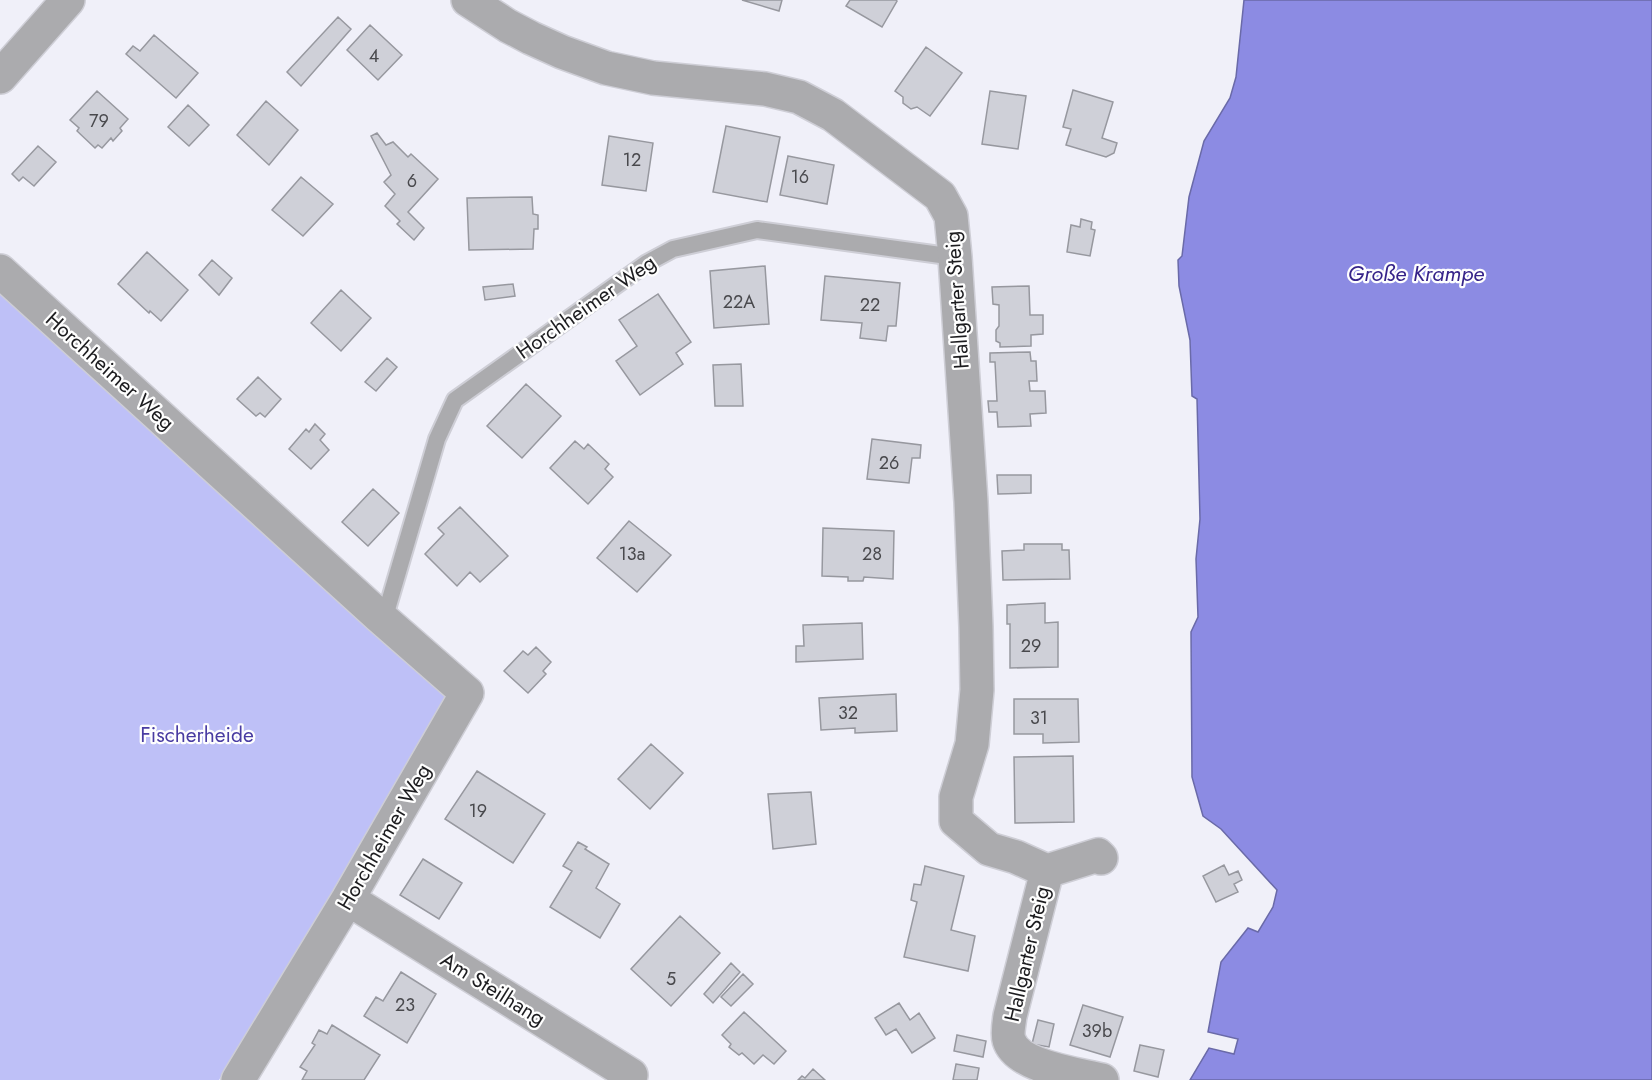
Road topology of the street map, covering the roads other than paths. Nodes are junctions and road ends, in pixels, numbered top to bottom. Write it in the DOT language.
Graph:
graph roads {
  1 [pos="468,0"];
  2 [pos="57,4"];
  3 [pos="0,77"];
  4 [pos="955,257"];
  5 [pos="0,272"];
  6 [pos="379,616"];
  7 [pos="1101,858"];
  8 [pos="1047,871"];
  9 [pos="348,899"];
  10 [pos="238,1080"];
  11 [pos="627,1080"];
  12 [pos="1102,1080"];
  1 -- 4 [label="street, Hallgarter Steig"];
  2 -- 3 [label="street"];
  4 -- 6 [label="lane, Horchheimer Weg"];
  4 -- 8 [label="street, Hallgarter Steig"];
  5 -- 6 [label="street, Horchheimer Weg"];
  6 -- 9 [label="street, Horchheimer Weg"];
  7 -- 8 [label="street, Hallgarter Steig"];
  8 -- 12 [label="street, Hallgarter Steig"];
  9 -- 10 [label="street, Horchheimer Weg"];
  9 -- 11 [label="street, Am Steilhang"];
}
